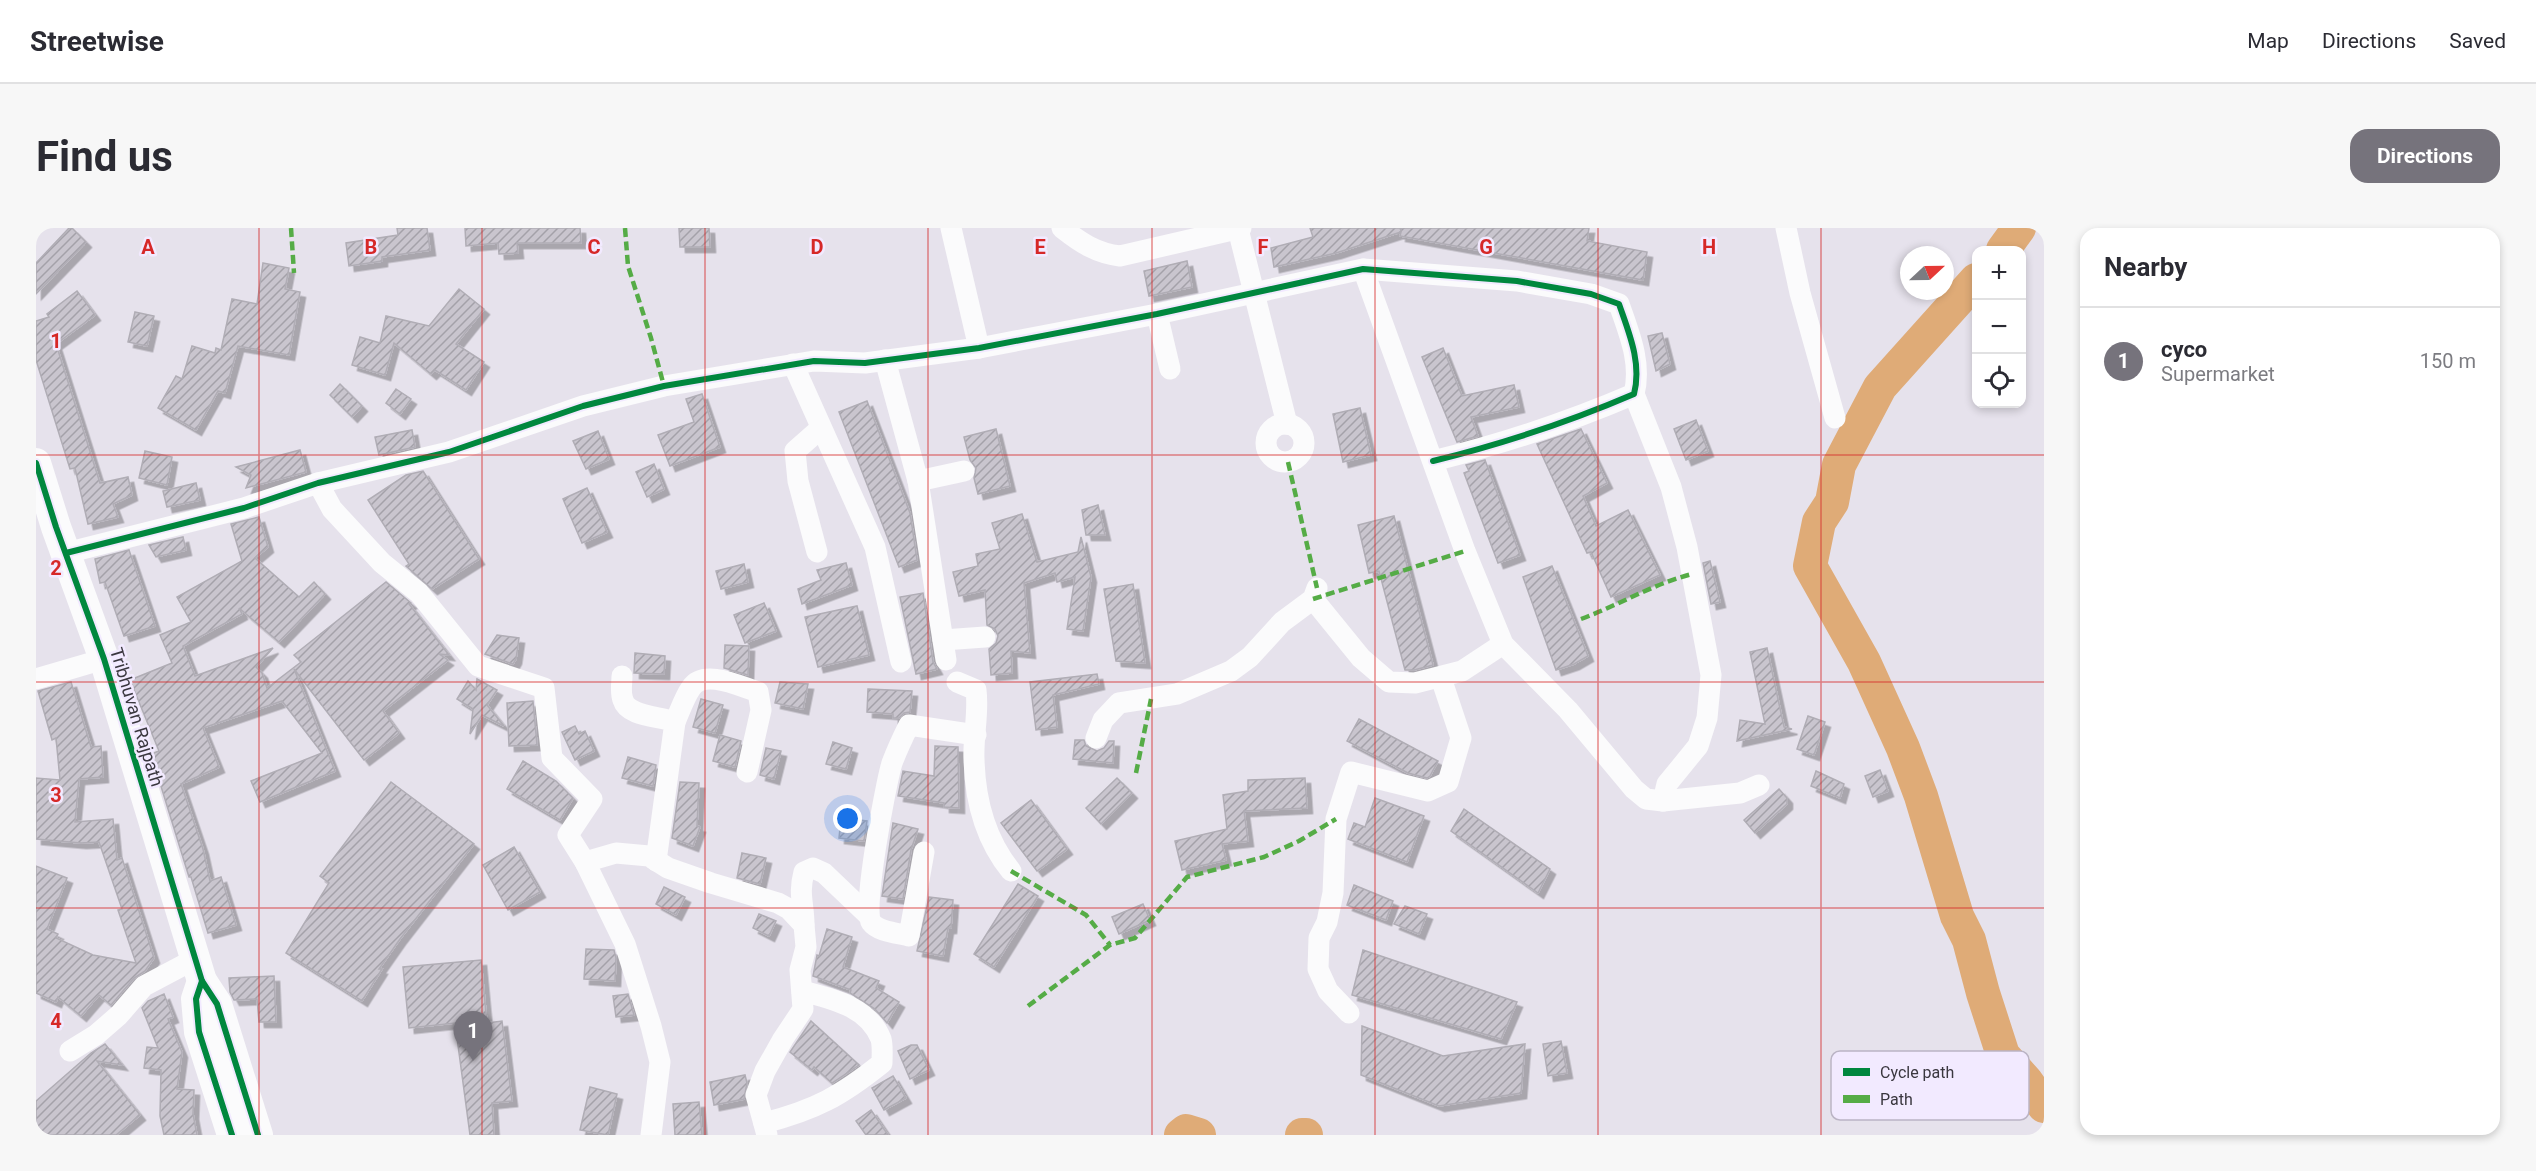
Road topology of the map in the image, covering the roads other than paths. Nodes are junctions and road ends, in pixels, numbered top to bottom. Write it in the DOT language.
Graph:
graph roads {
  1 [pos="951,228"];
  2 [pos="1062,228"];
  3 [pos="1239,228"];
  4 [pos="1786,228"];
  5 [pos="1363,269"];
  6 [pos="1255,292"];
  7 [pos="1157,314"];
  8 [pos="979,348"];
  9 [pos="885,360"];
  10 [pos="793,364"];
  11 [pos="1170,369"];
  12 [pos="1634,394"];
  13 [pos="1835,418"];
  14 [pos="1287,424"];
  15 [pos="820,429"];
  16 [pos="1433,461"];
  17 [pos="36,463"];
  18 [pos="964,471"];
  19 [pos="918,481"];
  20 [pos="318,483"];
  21 [pos="53,537"];
  22 [pos="817,552"];
  23 [pos="985,637"];
  24 [pos="1503,644"];
  25 [pos="104,659"];
  26 [pos="901,662"];
  27 [pos="622,676"];
  28 [pos="1441,678"];
  29 [pos="36,679"];
  30 [pos="957,682"];
  31 [pos="675,722"];
  32 [pos="976,735"];
  33 [pos="1096,738"];
  34 [pos="747,772"];
  35 [pos="1759,785"];
  36 [pos="1663,801"];
  37 [pos="924,852"];
  38 [pos="656,861"];
  39 [pos="585,862"];
  40 [pos="1011,871"];
  41 [pos="867,914"];
  42 [pos="804,925"];
  43 [pos="198,970"];
  44 [pos="802,991"];
  45 [pos="1349,1013"];
  46 [pos="70,1051"];
  47 [pos="766,1129"];
  48 [pos="232,1135"];
  49 [pos="258,1135"];
  50 [pos="651,1135"];
  1 -- 8 [label="street"];
  2 -- 3 [label="street"];
  3 -- 6 [label="street"];
  4 -- 13 [label="street"];
  5 -- 6 [label="street"];
  5 -- 12 [label="street"];
  5 -- 16 [label="street"];
  6 -- 7 [label="street"];
  6 -- 14 [label="street"];
  7 -- 8 [label="street"];
  7 -- 11 [label="street"];
  8 -- 9 [label="street"];
  9 -- 10 [label="street"];
  9 -- 19 [label="street"];
  10 -- 15 [label="street"];
  10 -- 20 [label="street"];
  12 -- 16 [label="street"];
  12 -- 36 [label="street"];
  15 -- 22 [label="street"];
  15 -- 26 [label="street"];
  16 -- 24 [label="street"];
  17 -- 21 [label="highway, Tribhuvan Rajpath"];
  18 -- 19 [label="street"];
  19 -- 23 [label="street"];
  20 -- 21 [label="street"];
  20 -- 39 [label="street"];
  21 -- 25 [label="highway, Tribhuvan Rajpath"];
  24 -- 28 [label="street"];
  24 -- 36 [label="street"];
  25 -- 29 [label="street"];
  25 -- 43 [label="highway, Tribhuvan Rajpath"];
  27 -- 31 [label="street"];
  28 -- 33 [label="street"];
  28 -- 45 [label="street"];
  30 -- 32 [label="street"];
  31 -- 34 [label="street"];
  31 -- 38 [label="street"];
  32 -- 40 [label="street"];
  32 -- 41 [label="street"];
  35 -- 36 [label="street"];
  37 -- 41 [label="street"];
  38 -- 39 [label="street"];
  38 -- 42 [label="street"];
  39 -- 50 [label="street"];
  41 -- 42 [label="street"];
  42 -- 44 [label="street"];
  43 -- 46 [label="street"];
  43 -- 48 [label="highway, Tribhuvan Rajpath"];
  43 -- 49 [label="highway, Tribhuvan Rajpath"];
  44 -- 47 [label="street"];
  44 -- 47 [label="street"];
}
